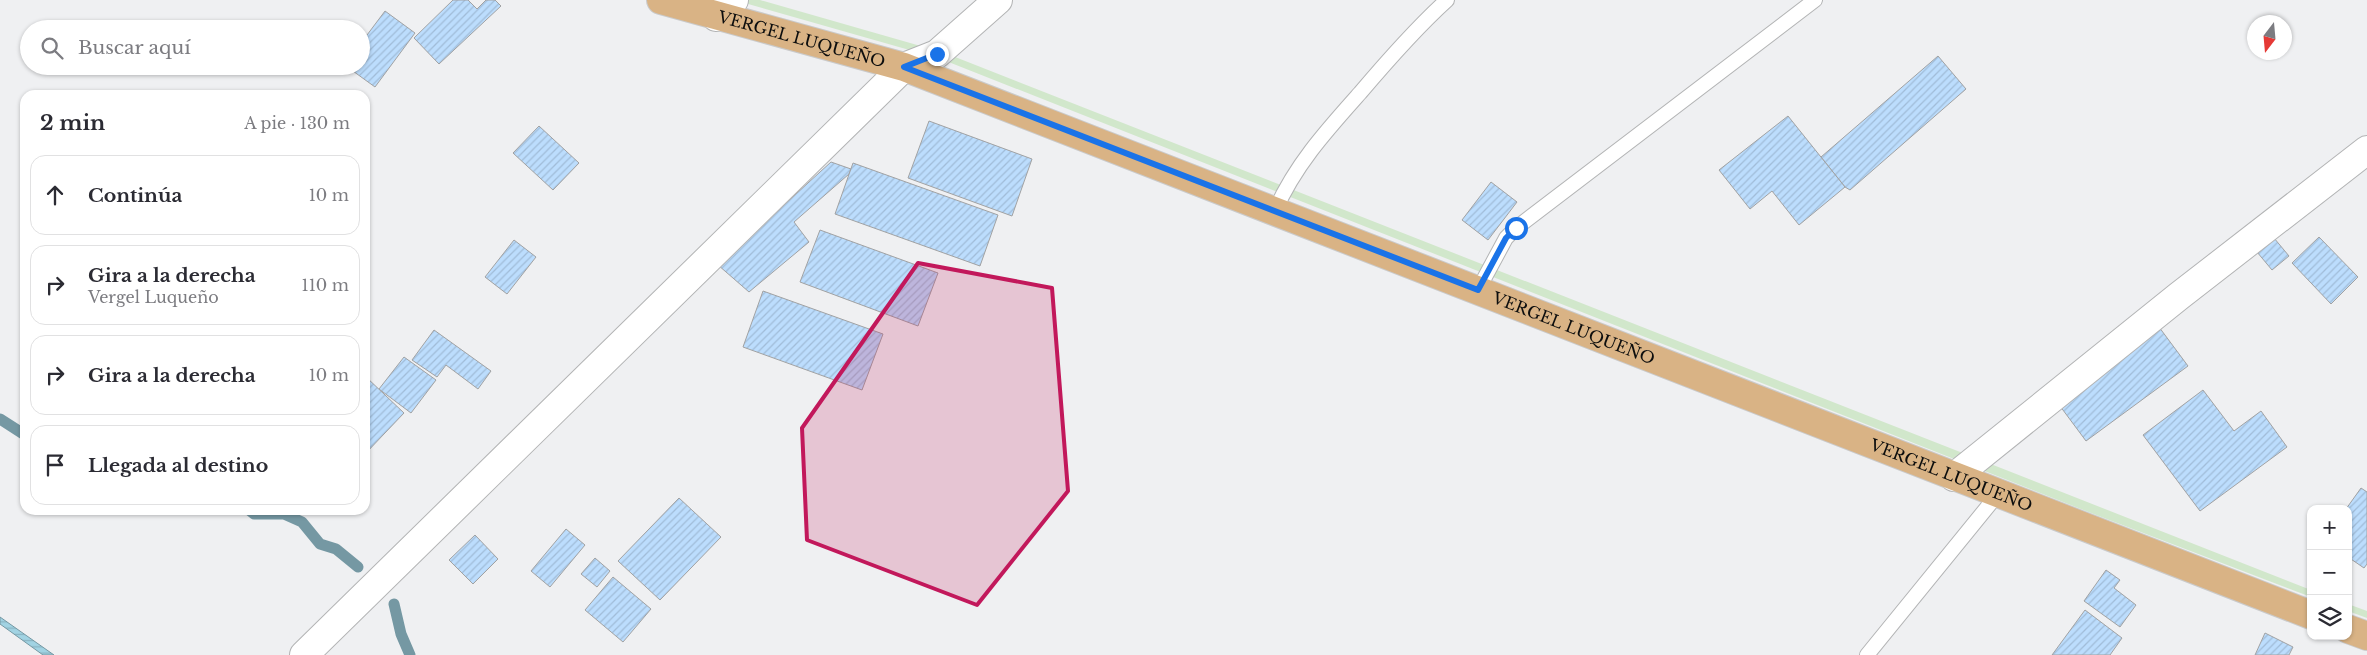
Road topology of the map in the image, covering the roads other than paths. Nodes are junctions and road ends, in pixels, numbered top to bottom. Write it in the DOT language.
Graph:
graph roads {
  1 [pos="661,0"];
  2 [pos="998,0"];
  3 [pos="1447,0"];
  4 [pos="1815,0"];
  5 [pos="725,8"];
  6 [pos="904,67"];
  7 [pos="2367,150"];
  8 [pos="1275,211"];
  9 [pos="1478,290"];
  10 [pos="1954,477"];
  11 [pos="1998,494"];
  12 [pos="2307,612"];
  13 [pos="2352,630"];
  14 [pos="2367,636"];
  15 [pos="304,655"];
  16 [pos="1867,655"];
  1 -- 5 [label="main road, VERGEL LUQUEÑO"];
  2 -- 6 [label="street"];
  3 -- 8 [label="lane"];
  4 -- 9 [label="lane"];
  5 -- 6 [label="main road, VERGEL LUQUEÑO"];
  6 -- 8 [label="main road, VERGEL LUQUEÑO"];
  6 -- 15 [label="street"];
  7 -- 10 [label="street"];
  8 -- 9 [label="main road, VERGEL LUQUEÑO"];
  9 -- 10 [label="main road, VERGEL LUQUEÑO"];
  10 -- 11 [label="main road, VERGEL LUQUEÑO"];
  11 -- 12 [label="main road, VERGEL LUQUEÑO"];
  11 -- 16 [label="lane"];
  13 -- 14 [label="main road"];
}
